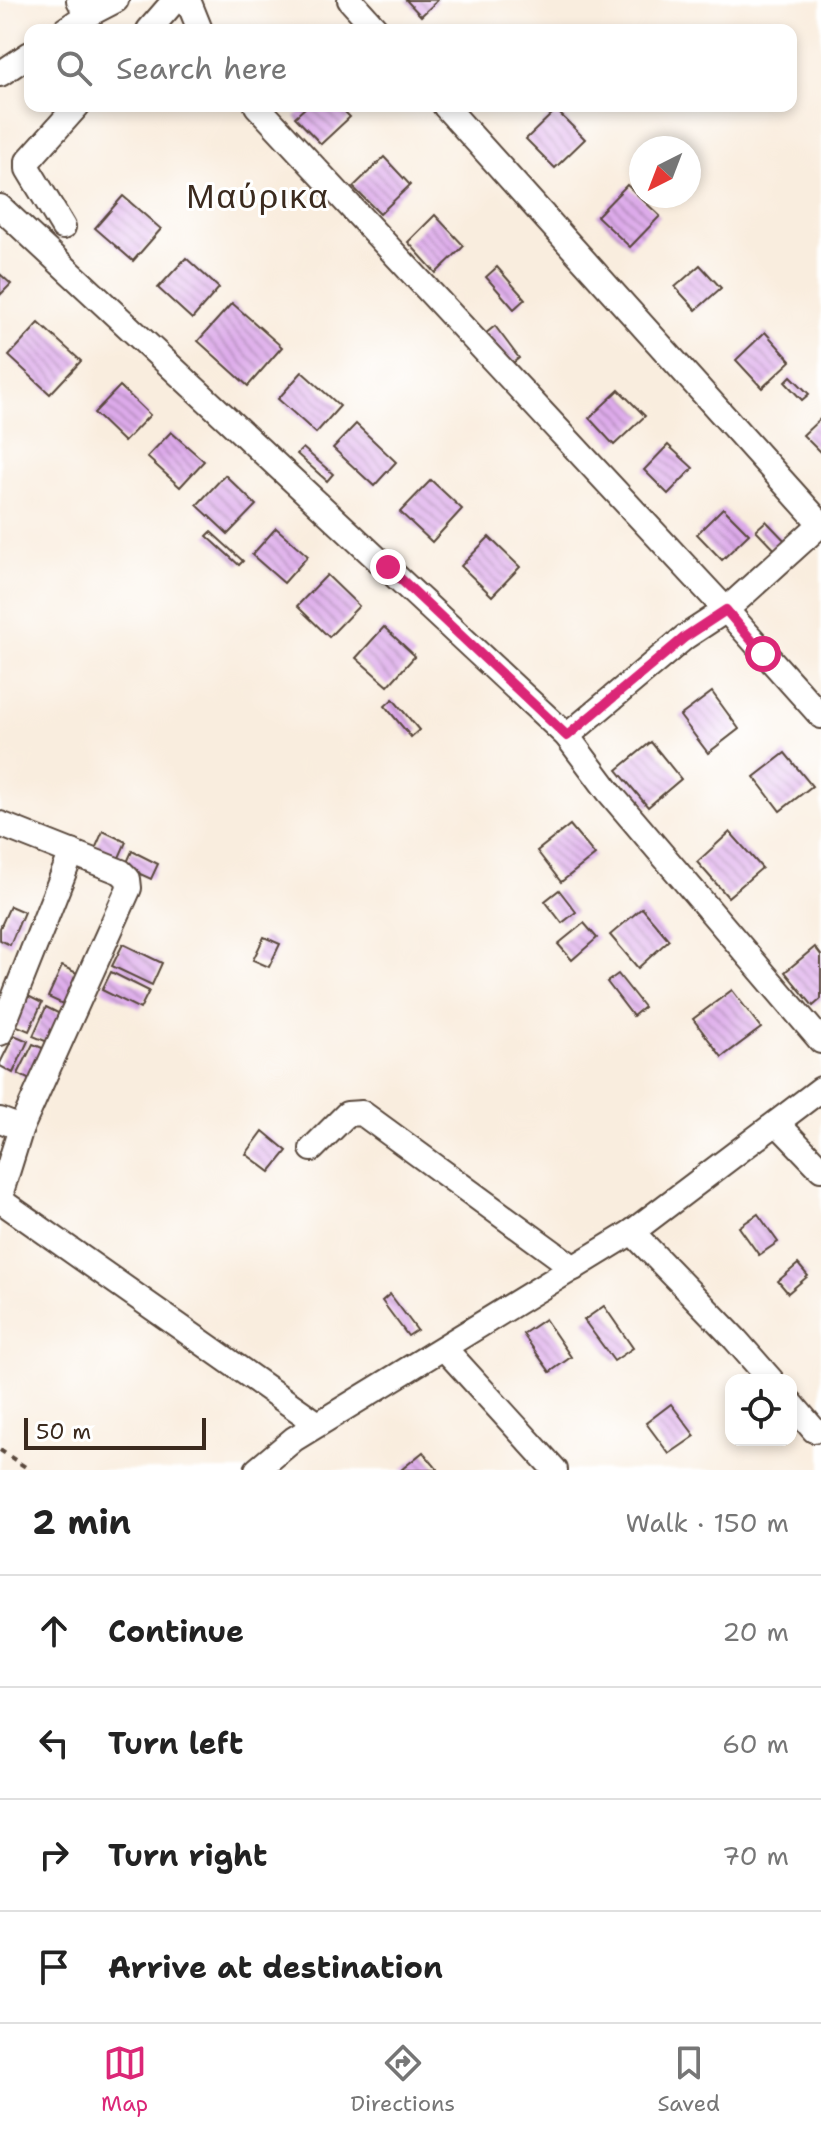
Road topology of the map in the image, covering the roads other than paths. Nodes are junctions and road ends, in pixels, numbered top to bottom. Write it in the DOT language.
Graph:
graph roads {
  1 [pos="116,0"];
  2 [pos="175,0"];
  3 [pos="188,0"];
  4 [pos="350,0"];
  5 [pos="83,8"];
  6 [pos="70,24"];
  7 [pos="154,24"];
  8 [pos="198,24"];
  9 [pos="372,24"];
  10 [pos="24,58"];
  11 [pos="0,74"];
  12 [pos="72,112"];
  13 [pos="263,112"];
  14 [pos="450,112"];
  15 [pos="0,207"];
  16 [pos="63,227"];
  17 [pos="821,524"];
  18 [pos="726,610"];
  19 [pos="821,716"];
  20 [pos="567,736"];
  21 [pos="0,824"];
  22 [pos="72,852"];
  23 [pos="0,1033"];
  24 [pos="821,1041"];
  25 [pos="821,1089"];
  26 [pos="777,1123"];
  27 [pos="10,1124"];
  28 [pos="312,1149"];
  29 [pos="821,1169"];
  30 [pos="632,1232"];
  31 [pos="574,1268"];
  32 [pos="444,1348"];
  33 [pos="766,1374"];
  34 [pos="797,1410"];
  35 [pos="318,1424"];
  36 [pos="814,1430"];
  37 [pos="270,1465"];
  38 [pos="555,1470"];
  1 -- 5 [label="street"];
  2 -- 7 [label="street"];
  3 -- 8 [label="street"];
  4 -- 9 [label="street"];
  5 -- 6 [label="street"];
  10 -- 11 [label="street"];
  12 -- 16 [label="street"];
  13 -- 18 [label="street"];
  14 -- 17 [label="street"];
  15 -- 20 [label="street"];
  17 -- 18 [label="street"];
  18 -- 19 [label="street"];
  18 -- 20 [label="street"];
  20 -- 24 [label="street"];
  21 -- 22 [label="street"];
  22 -- 23 [label="street"];
  22 -- 27 [label="street"];
  25 -- 26 [label="street"];
  26 -- 29 [label="street"];
  26 -- 30 [label="street"];
  27 -- 35 [label="street"];
  28 -- 31 [label="street"];
  30 -- 31 [label="street"];
  30 -- 33 [label="street"];
  31 -- 32 [label="street"];
  32 -- 35 [label="street"];
  32 -- 38 [label="street"];
  34 -- 36 [label="street"];
  35 -- 37 [label="street"];
}
